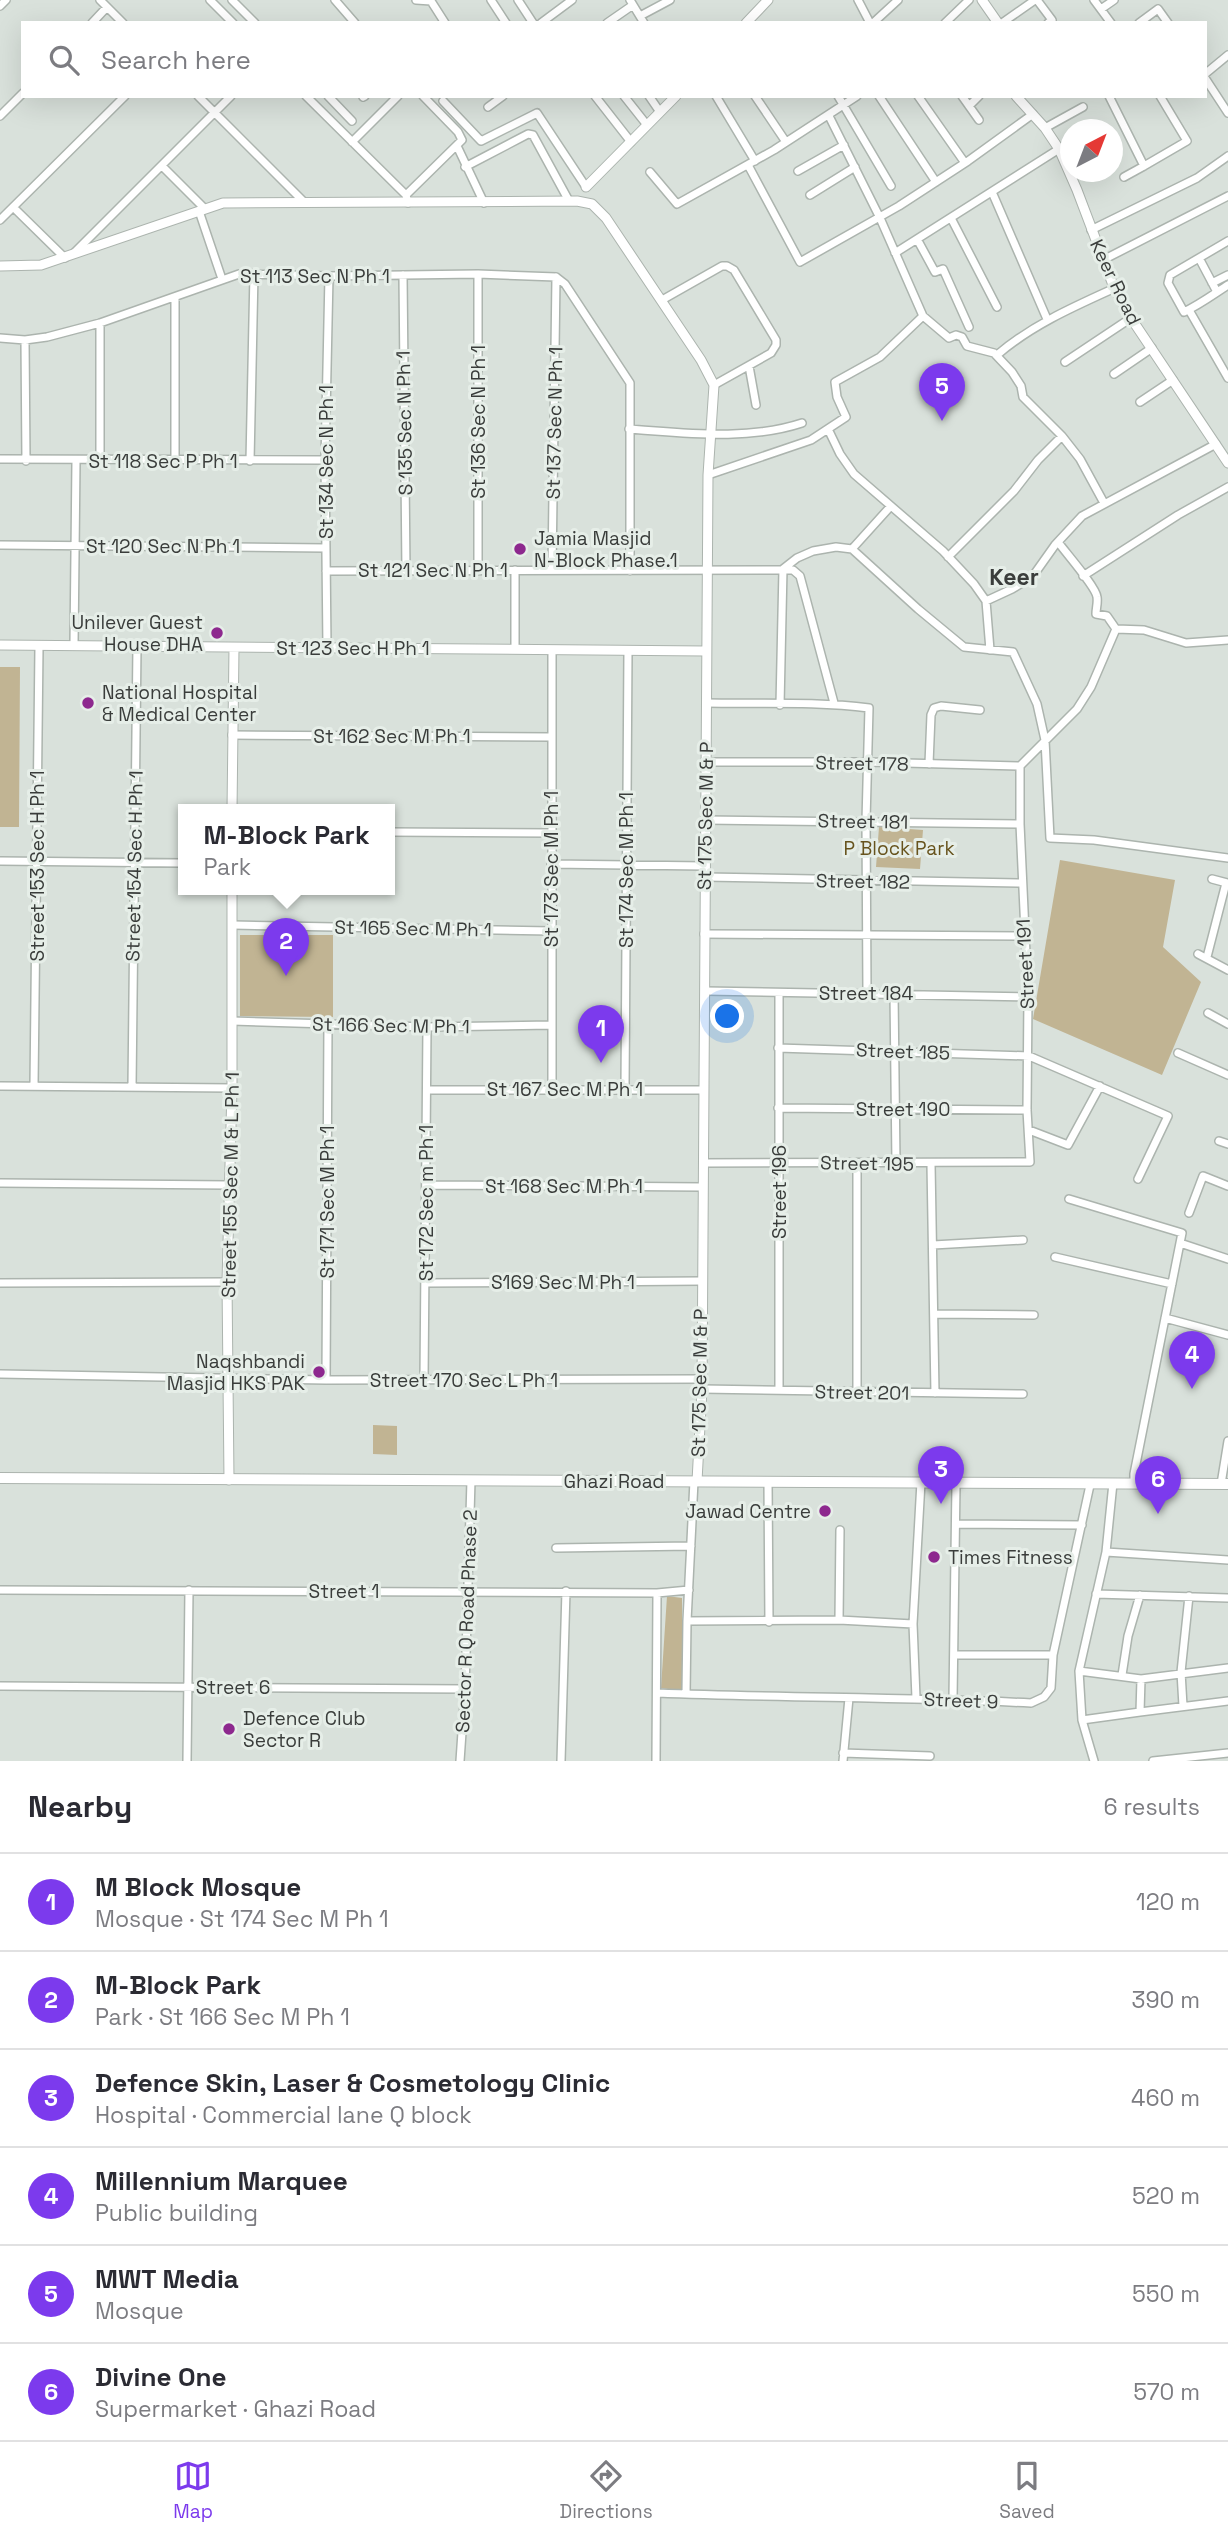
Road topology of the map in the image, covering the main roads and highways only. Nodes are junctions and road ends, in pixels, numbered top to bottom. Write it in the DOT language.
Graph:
graph roads {
  1 [pos="0,1478"];
  2 [pos="1225,1484"];
  1 -- 2 [label="main road, Ghazi Road"];
}
